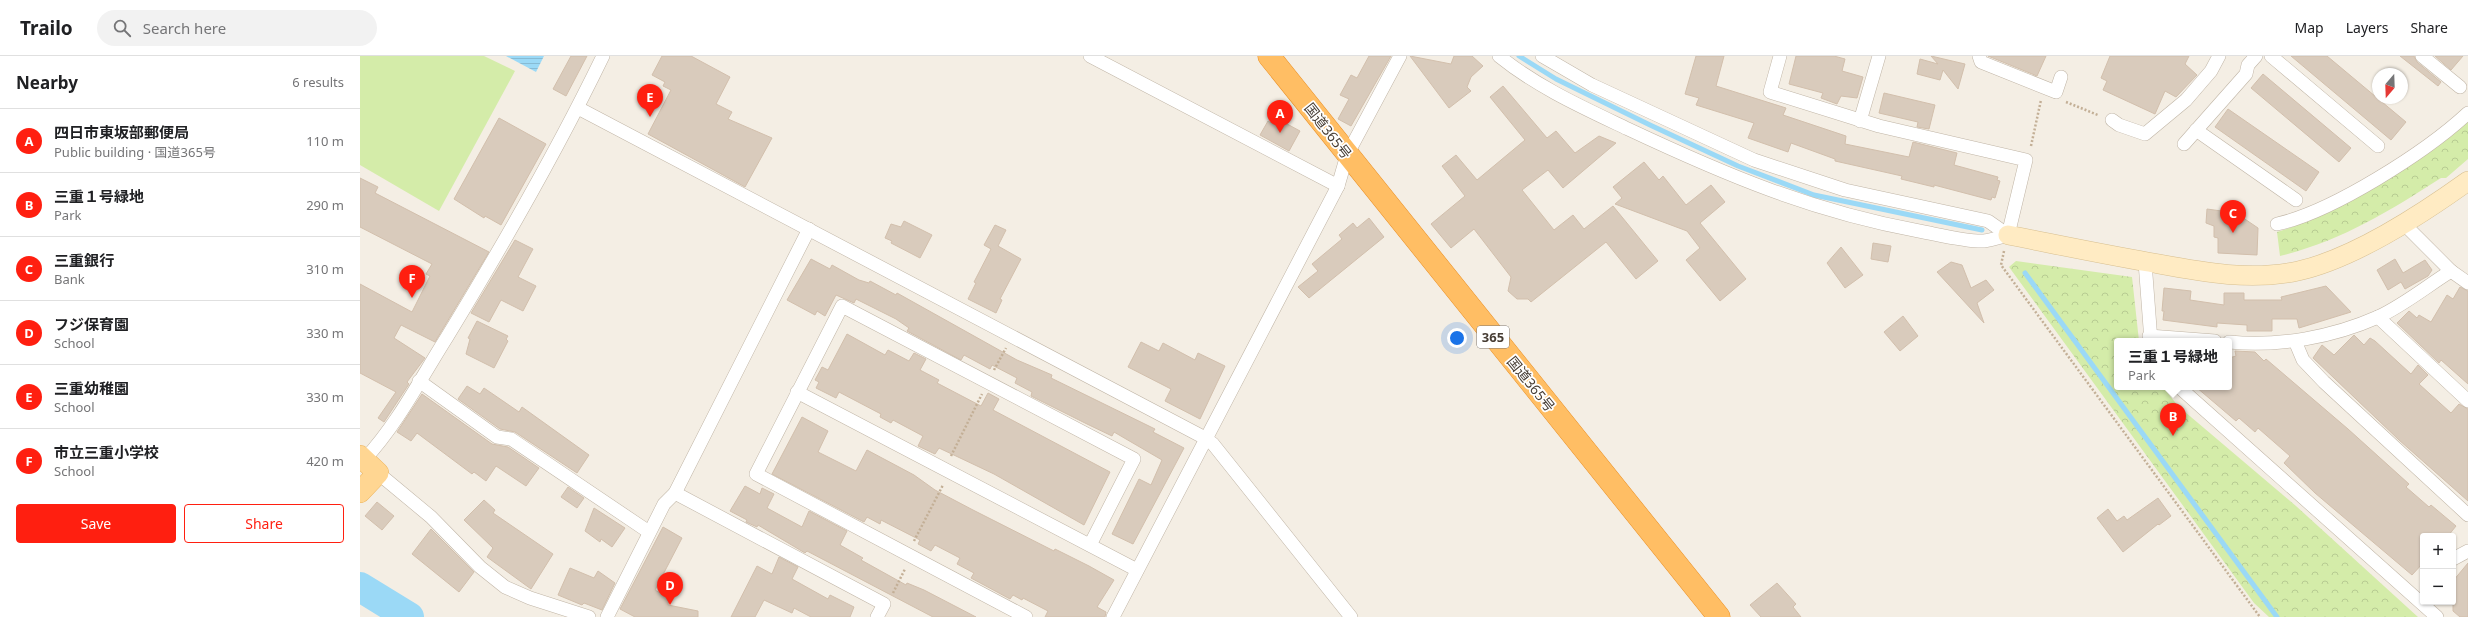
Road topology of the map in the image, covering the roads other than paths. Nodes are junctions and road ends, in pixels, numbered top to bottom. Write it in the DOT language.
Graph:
graph roads {
  1 [pos="603,56"];
  2 [pos="1090,56"];
  3 [pos="1269,56"];
  4 [pos="1400,56"];
  5 [pos="1498,56"];
  6 [pos="1542,56"];
  7 [pos="1780,56"];
  8 [pos="1879,56"];
  9 [pos="1979,56"];
  10 [pos="2256,56"];
  11 [pos="2271,56"];
  12 [pos="2422,56"];
  13 [pos="2213,58"];
  14 [pos="2061,77"];
  15 [pos="2460,87"];
  16 [pos="578,108"];
  17 [pos="2468,113"];
  18 [pos="2112,120"];
  19 [pos="1860,121"];
  20 [pos="2196,130"];
  21 [pos="2184,144"];
  22 [pos="2378,146"];
  23 [pos="1347,155"];
  24 [pos="2468,181"];
  25 [pos="1338,186"];
  26 [pos="2296,200"];
  27 [pos="2403,223"];
  28 [pos="2277,224"];
  29 [pos="809,229"];
  30 [pos="2008,235"];
  31 [pos="2145,262"];
  32 [pos="2451,271"];
  33 [pos="2468,283"];
  34 [pos="2378,317"];
  35 [pos="2150,338"];
  36 [pos="2295,341"];
  37 [pos="2232,342"];
  38 [pos="419,381"];
  39 [pos="2182,390"];
  40 [pos="798,392"];
  41 [pos="2468,401"];
  42 [pos="1205,438"];
  43 [pos="367,463"];
  44 [pos="360,492"];
  45 [pos="675,493"];
  46 [pos="2468,515"];
  47 [pos="649,532"];
  48 [pos="1090,544"];
  49 [pos="2468,551"];
  50 [pos="2456,557"];
  51 [pos="1137,570"];
  52 [pos="2420,596"];
  53 [pos="2427,605"];
  54 [pos="589,617"];
  55 [pos="608,617"];
  56 [pos="878,617"];
  57 [pos="1026,617"];
  58 [pos="1113,617"];
  59 [pos="1351,617"];
  60 [pos="1719,617"];
  61 [pos="2437,617"];
  1 -- 16 [label="street"];
  2 -- 25 [label="street"];
  3 -- 23 [label="highway, 国道365号 / 365"];
  4 -- 23 [label="street"];
  5 -- 30 [label="street"];
  6 -- 30 [label="street"];
  7 -- 19 [label="street"];
  8 -- 19 [label="street"];
  9 -- 14 [label="street"];
  10 -- 20 [label="street"];
  11 -- 22 [label="street"];
  12 -- 15 [label="street"];
  13 -- 18 [label="street"];
  16 -- 29 [label="street"];
  16 -- 38 [label="street"];
  17 -- 28 [label="street"];
  19 -- 30 [label="street"];
  20 -- 21 [label="street"];
  20 -- 26 [label="street"];
  23 -- 25 [label="street"];
  23 -- 60 [label="highway, 国道365号 / 365"];
  24 -- 27 [label="street"];
  25 -- 42 [label="street"];
  27 -- 31 [label="street"];
  27 -- 32 [label="street"];
  29 -- 42 [label="street"];
  29 -- 45 [label="street"];
  30 -- 31 [label="street"];
  31 -- 35 [label="street"];
  32 -- 33 [label="street"];
  32 -- 34 [label="street"];
  34 -- 36 [label="street"];
  34 -- 41 [label="street"];
  36 -- 37 [label="street"];
  36 -- 46 [label="street"];
  38 -- 43 [label="street"];
  38 -- 47 [label="street"];
  39 -- 52 [label="street"];
  40 -- 48 [label="street"];
  40 -- 48 [label="street"];
  40 -- 57 [label="street"];
  42 -- 51 [label="street"];
  42 -- 59 [label="street"];
  43 -- 44 [label="main road"];
  43 -- 54 [label="street"];
  45 -- 47 [label="street"];
  45 -- 56 [label="street"];
  47 -- 55 [label="street"];
  48 -- 51 [label="street"];
  49 -- 50 [label="street"];
  51 -- 58 [label="street"];
  53 -- 61 [label="street"];
}
